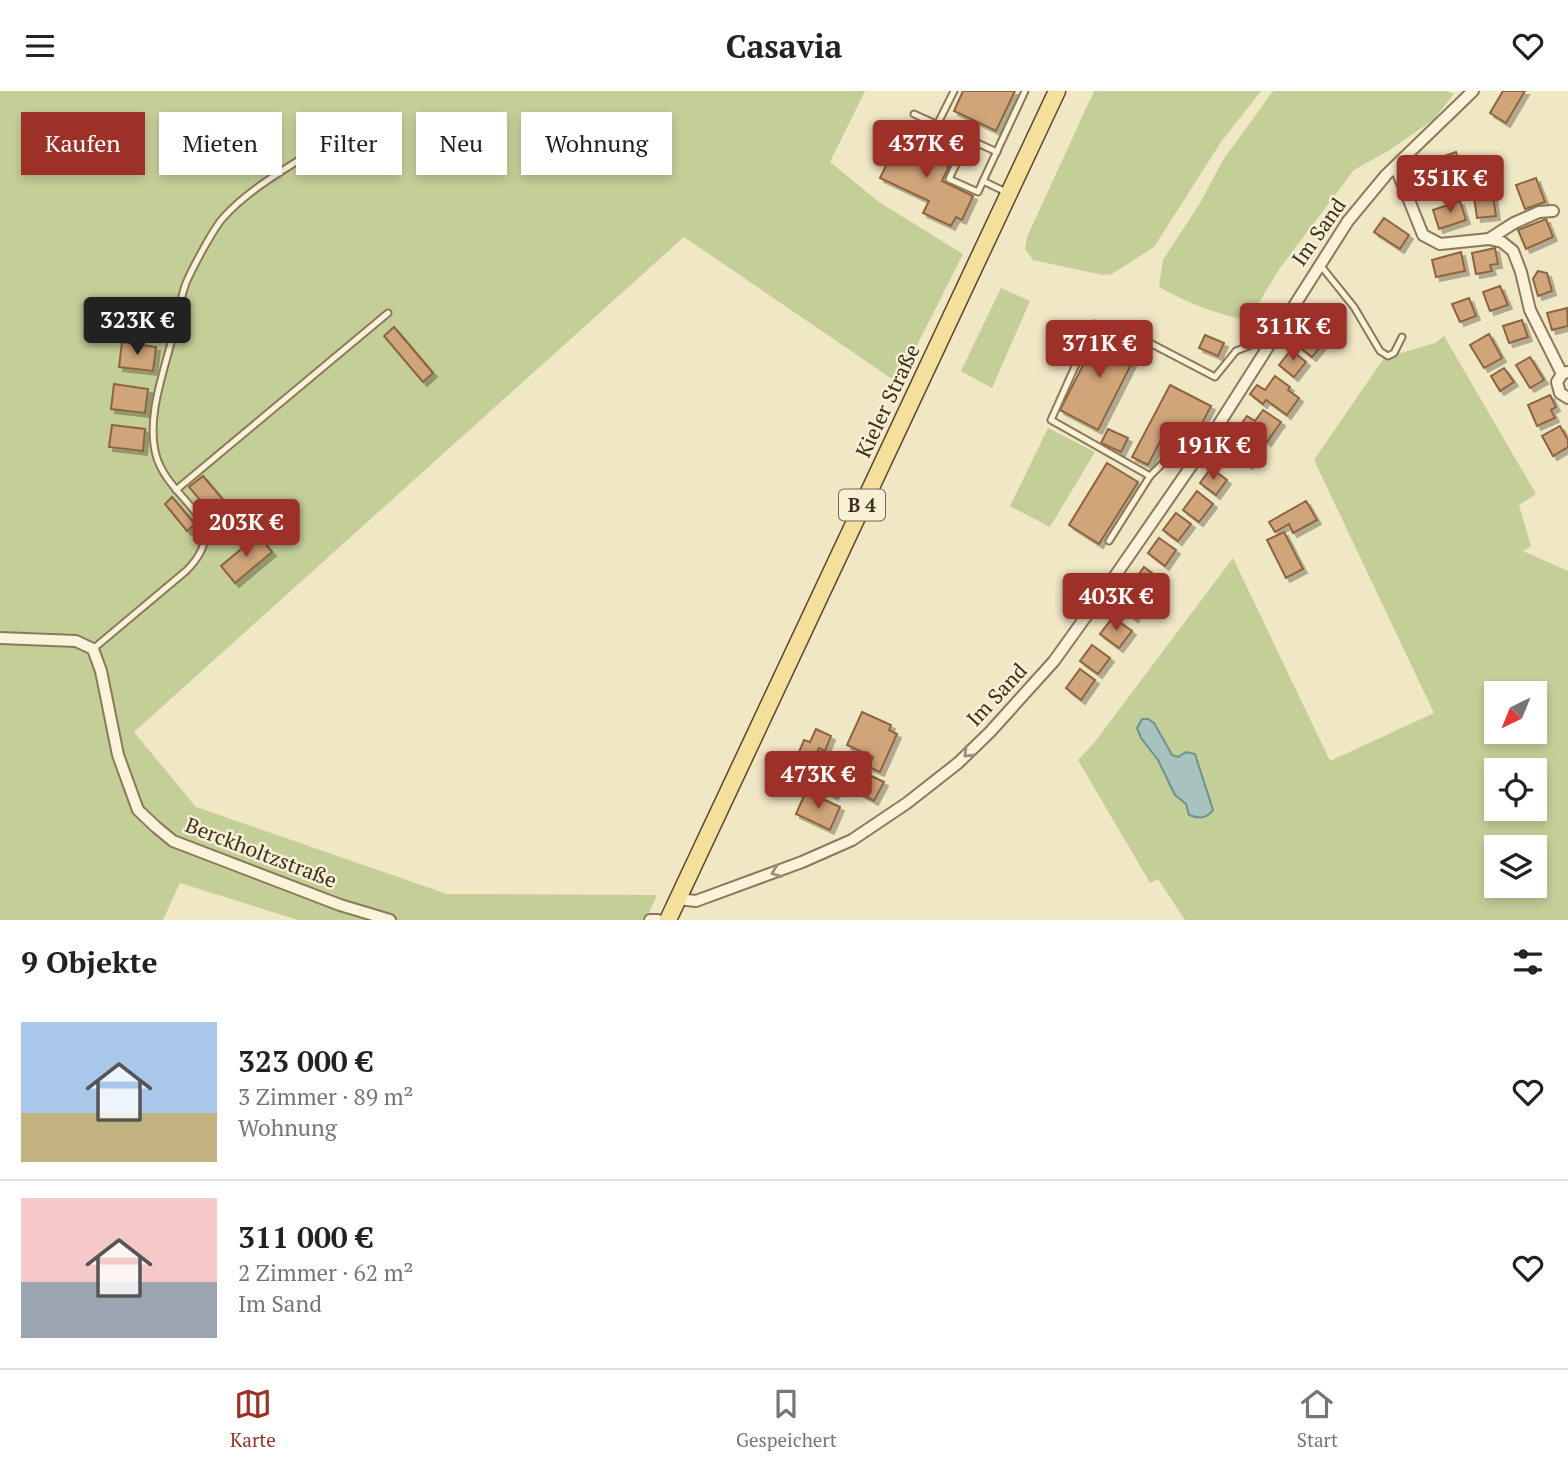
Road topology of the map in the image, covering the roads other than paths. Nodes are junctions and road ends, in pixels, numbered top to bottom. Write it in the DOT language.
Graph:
graph roads {
  1 [pos="945,91"];
  2 [pos="1025,91"];
  3 [pos="1057,91"];
  4 [pos="1473,91"];
  5 [pos="953,93"];
  6 [pos="914,114"];
  7 [pos="937,125"];
  8 [pos="968,139"];
  9 [pos="997,152"];
  10 [pos="296,163"];
  11 [pos="1396,168"];
  12 [pos="983,181"];
  13 [pos="1009,193"];
  14 [pos="1553,211"];
  15 [pos="1489,239"];
  16 [pos="1318,264"];
  17 [pos="388,313"];
  18 [pos="1272,337"];
  19 [pos="1402,337"];
  20 [pos="1565,373"];
  21 [pos="1568,398"];
  22 [pos="1181,445"];
  23 [pos="1150,477"];
  24 [pos="176,490"];
  25 [pos="1109,541"];
  26 [pos="0,638"];
  27 [pos="93,649"];
  28 [pos="677,899"];
  29 [pos="390,920"];
  30 [pos="650,920"];
  31 [pos="658,920"];
  32 [pos="667,920"];
  1 -- 5 [label="lane"];
  2 -- 9 [label="lane"];
  3 -- 13 [label="main road, Kieler Straße / B 4"];
  4 -- 11 [label="street, Im Sand"];
  5 -- 7 [label="lane"];
  6 -- 7 [label="lane"];
  7 -- 8 [label="lane"];
  8 -- 9 [label="lane"];
  8 -- 12 [label="lane"];
  9 -- 12 [label="lane"];
  10 -- 24 [label="lane"];
  11 -- 15 [label="street"];
  11 -- 16 [label="street, Im Sand"];
  12 -- 13 [label="lane"];
  13 -- 28 [label="main road, Kieler Straße / B 4"];
  14 -- 15 [label="street"];
  15 -- 20 [label="street"];
  16 -- 18 [label="street, Im Sand"];
  16 -- 19 [label="lane"];
  17 -- 24 [label="lane"];
  18 -- 23 [label="lane"];
  18 -- 28 [label="street, Im Sand, one-way"];
  20 -- 21 [label="street"];
  22 -- 23 [label="lane"];
  23 -- 25 [label="lane"];
  24 -- 27 [label="lane"];
  26 -- 27 [label="street"];
  27 -- 29 [label="street, Berckholtzstraße"];
  28 -- 32 [label="main road, Kieler Straße / B 4"];
  30 -- 31 [label="street"];
}
